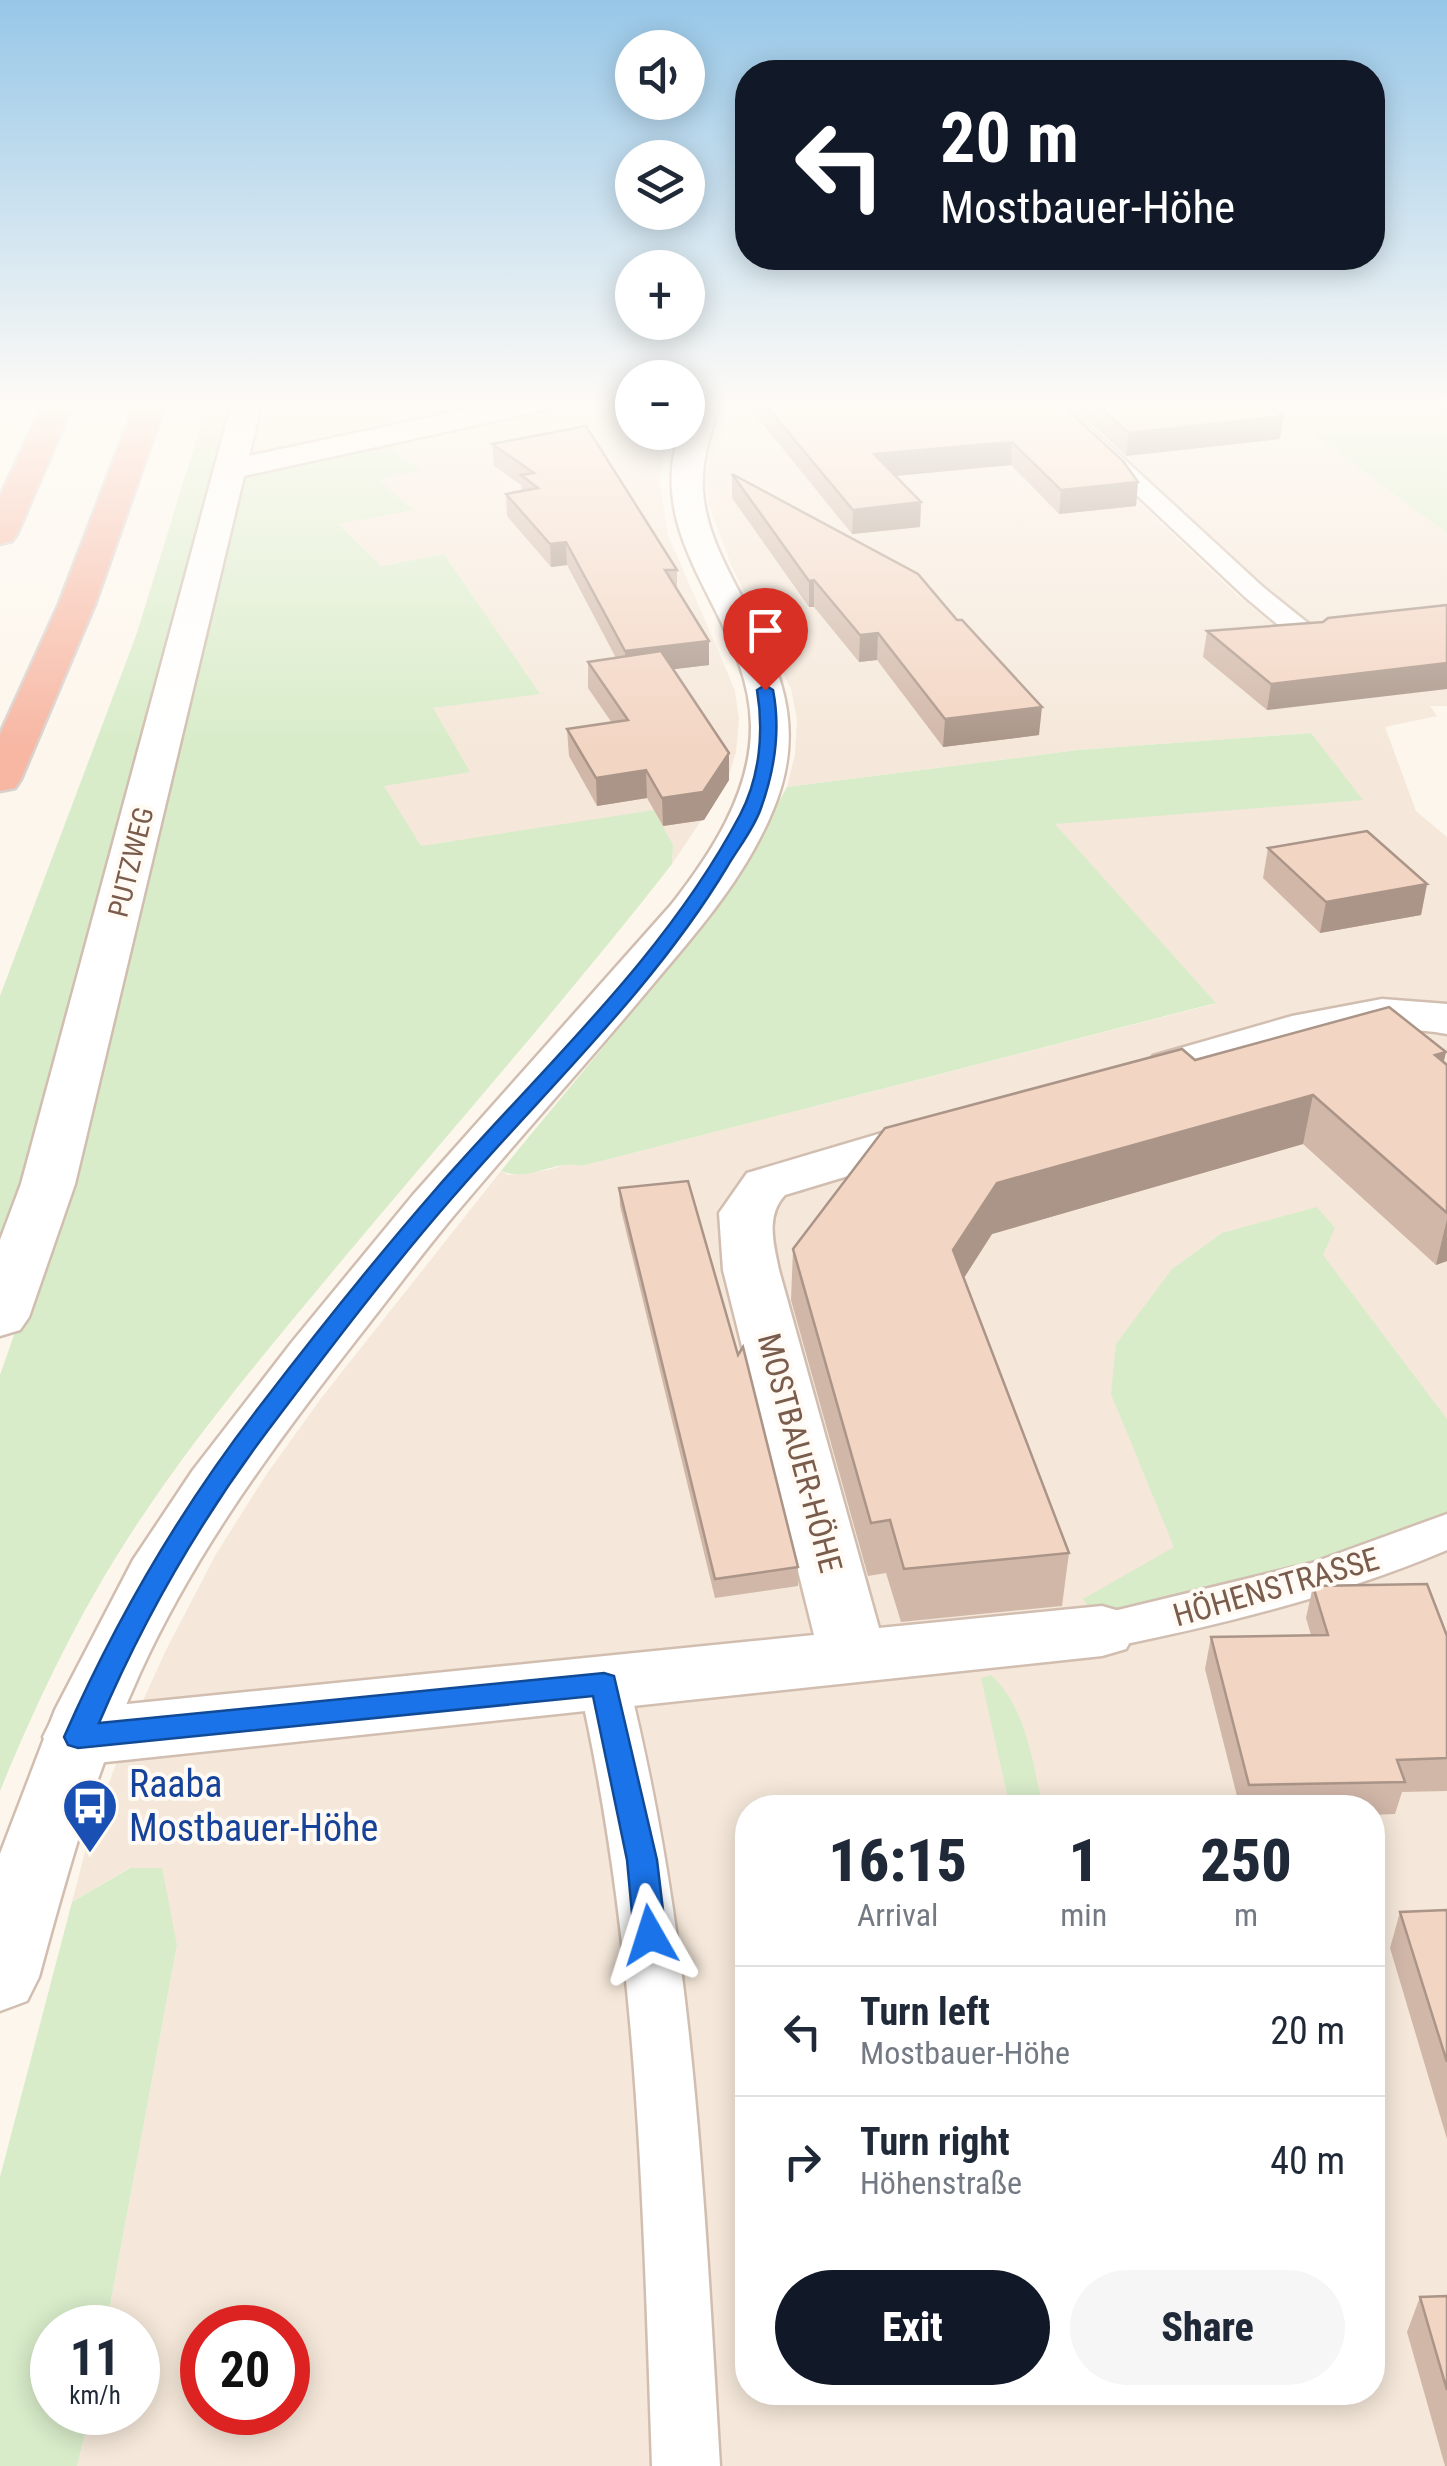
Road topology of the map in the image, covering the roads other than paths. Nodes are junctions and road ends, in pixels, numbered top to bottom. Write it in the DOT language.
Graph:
graph roads {
  1 [pos="109,517"];
  2 [pos="215,517"];
  3 [pos="691,517"];
  4 [pos="1173,517"];
  5 [pos="1310,638"];
  6 [pos="0,780"];
  7 [pos="1447,1018"];
  8 [pos="1118,1082"];
  9 [pos="984,1120"];
  10 [pos="0,1317"];
  11 [pos="1447,1531"];
  12 [pos="1102,1631"];
  13 [pos="854,1657"];
  14 [pos="604,1684"];
  15 [pos="78,1737"];
  16 [pos="0,1977"];
  17 [pos="686,2466"];
  1 -- 6 [label="highway"];
  2 -- 10 [label="street, PUTZWEG"];
  3 -- 15 [label="street"];
  4 -- 5 [label="lane"];
  7 -- 8 [label="street"];
  9 -- 13 [label="street, MOSTBAUER-HÖHE"];
  11 -- 12 [label="lane, HÖHENSTRASSE"];
  12 -- 13 [label="street"];
  13 -- 14 [label="street"];
  14 -- 15 [label="street"];
  14 -- 17 [label="lane"];
  15 -- 16 [label="street"];
}
